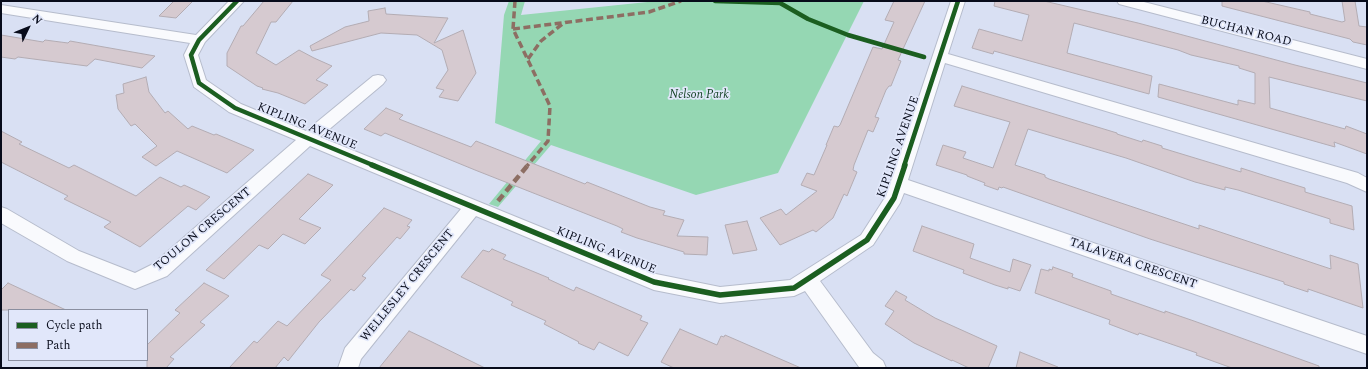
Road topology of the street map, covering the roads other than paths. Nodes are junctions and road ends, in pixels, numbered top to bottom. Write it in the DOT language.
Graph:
graph roads {
  1 [pos="237,1"];
  2 [pos="958,1"];
  3 [pos="1124,1"];
  4 [pos="1,9"];
  5 [pos="199,40"];
  6 [pos="940,56"];
  7 [pos="1367,64"];
  8 [pos="378,80"];
  9 [pos="308,138"];
  10 [pos="899,184"];
  11 [pos="1367,185"];
  12 [pos="473,207"];
  13 [pos="1,214"];
  14 [pos="808,279"];
  15 [pos="1367,345"];
  16 [pos="348,368"];
  17 [pos="876,368"];
  1 -- 5 [label="street, KIPLING AVENUE"];
  2 -- 6 [label="street, KIPLING AVENUE"];
  3 -- 7 [label="street, BUCHAN ROAD"];
  4 -- 5 [label="street"];
  5 -- 9 [label="street, KIPLING AVENUE"];
  6 -- 10 [label="street, KIPLING AVENUE"];
  6 -- 11 [label="street"];
  8 -- 9 [label="street, TOULON CRESCENT"];
  9 -- 12 [label="street, KIPLING AVENUE"];
  9 -- 13 [label="street, TOULON CRESCENT"];
  10 -- 14 [label="street, KIPLING AVENUE"];
  10 -- 15 [label="street, TALAVERA CRESCENT"];
  12 -- 14 [label="street, KIPLING AVENUE"];
  12 -- 16 [label="street, WELLESLEY CRESCENT"];
  14 -- 17 [label="street"];
}
